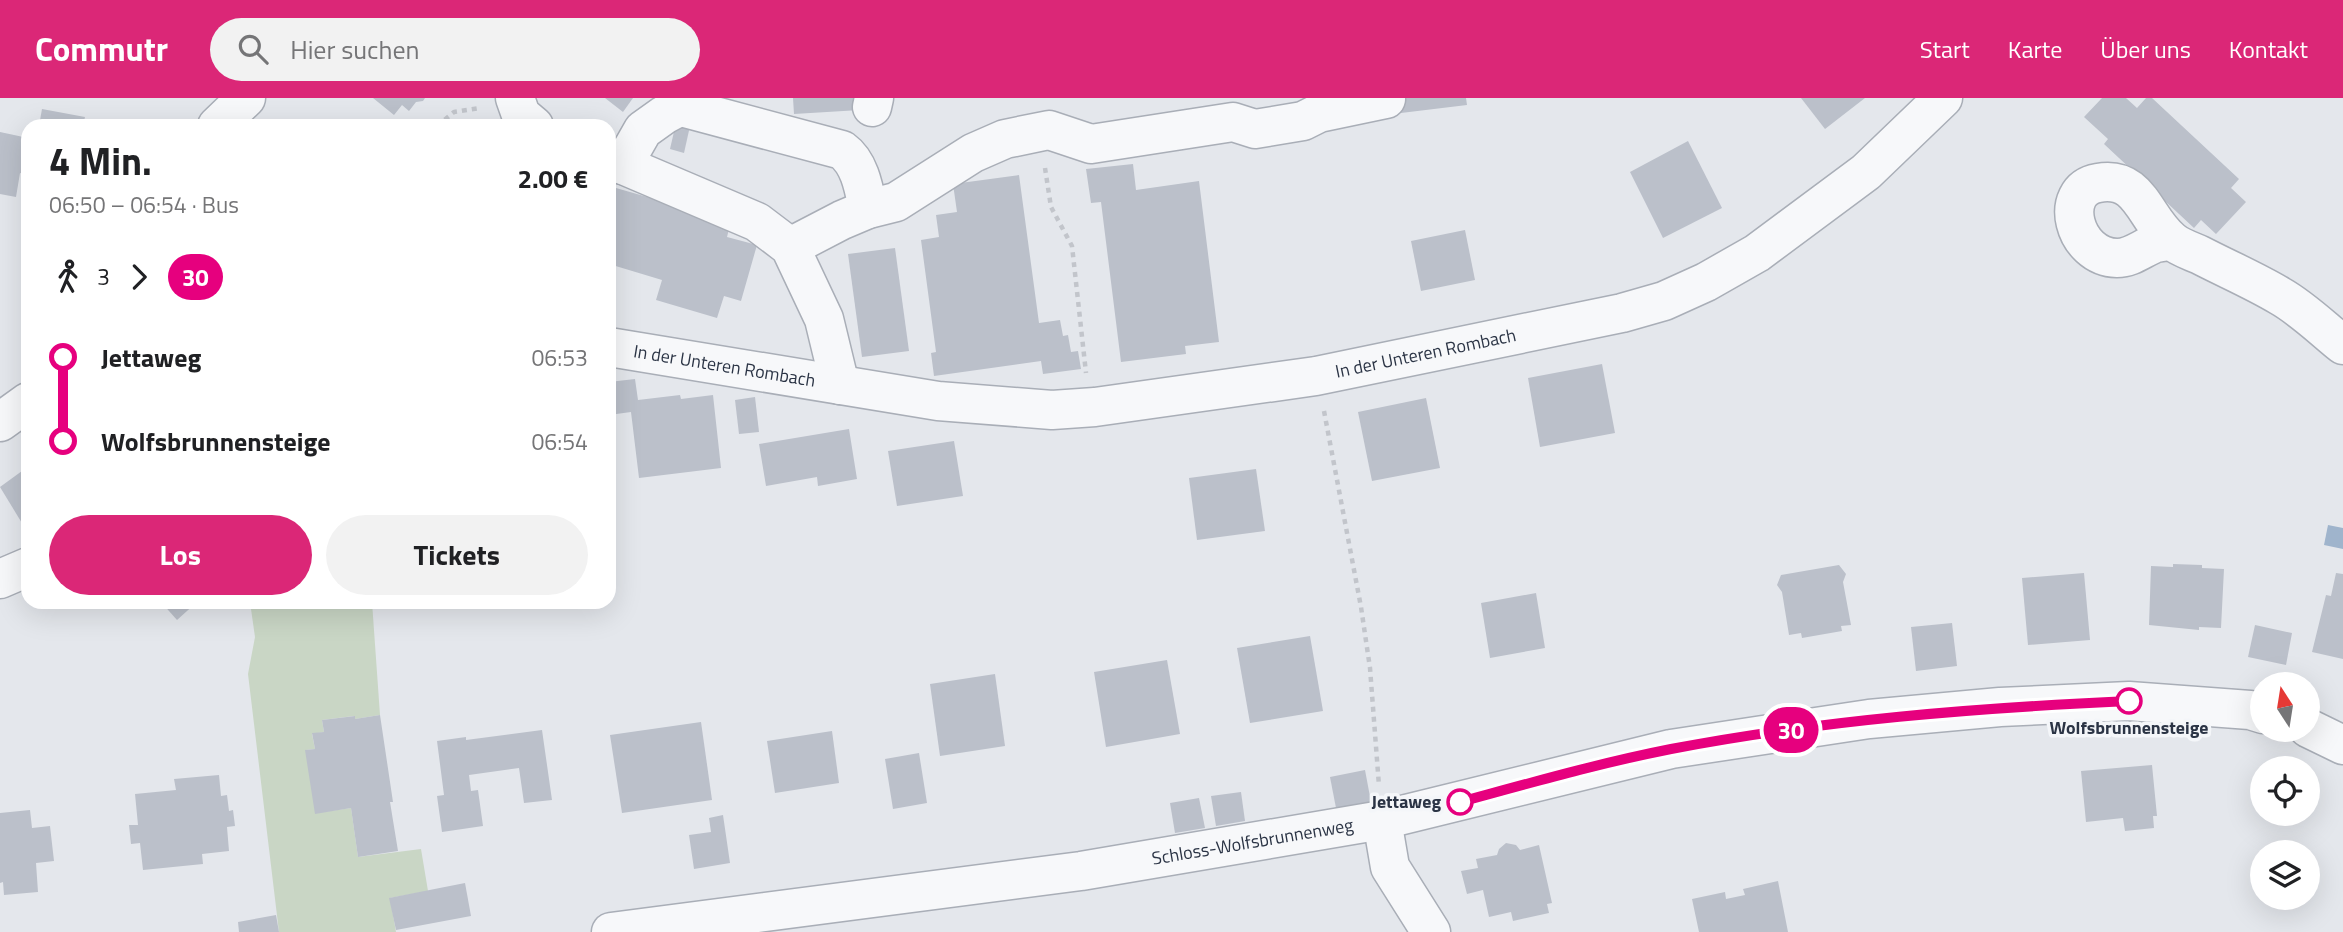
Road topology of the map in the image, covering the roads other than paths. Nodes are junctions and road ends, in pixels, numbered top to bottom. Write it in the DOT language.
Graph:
graph roads {
  1 [pos="246,98"];
  2 [pos="1943,98"];
  3 [pos="1386,99"];
  4 [pos="689,103"];
  5 [pos="224,119"];
  6 [pos="616,162"];
  7 [pos="868,209"];
  8 [pos="2172,241"];
  9 [pos="790,247"];
  10 [pos="2343,345"];
  11 [pos="616,348"];
  12 [pos="840,385"];
  13 [pos="21,406"];
  14 [pos="0,422"];
  15 [pos="21,570"];
  16 [pos="0,579"];
  17 [pos="2250,710"];
  18 [pos="2320,734"];
  19 [pos="2343,745"];
  20 [pos="1382,820"];
  21 [pos="611,932"];
  22 [pos="1431,932"];
  1 -- 5 [label="street"];
  2 -- 12 [label="street, In der Unteren Rombach"];
  3 -- 7 [label="street"];
  4 -- 6 [label="street, In der Unteren Rombach"];
  4 -- 7 [label="street"];
  6 -- 9 [label="street, In der Unteren Rombach"];
  7 -- 9 [label="street"];
  8 -- 10 [label="street"];
  9 -- 12 [label="street, In der Unteren Rombach"];
  11 -- 12 [label="street, In der Unteren Rombach"];
  13 -- 14 [label="street"];
  15 -- 16 [label="street"];
  17 -- 20 [label="street, Schloss-Wolfsbrunnenweg"];
  18 -- 19 [label="street"];
  20 -- 21 [label="street, Schloss-Wolfsbrunnenweg"];
  20 -- 22 [label="street"];
}
